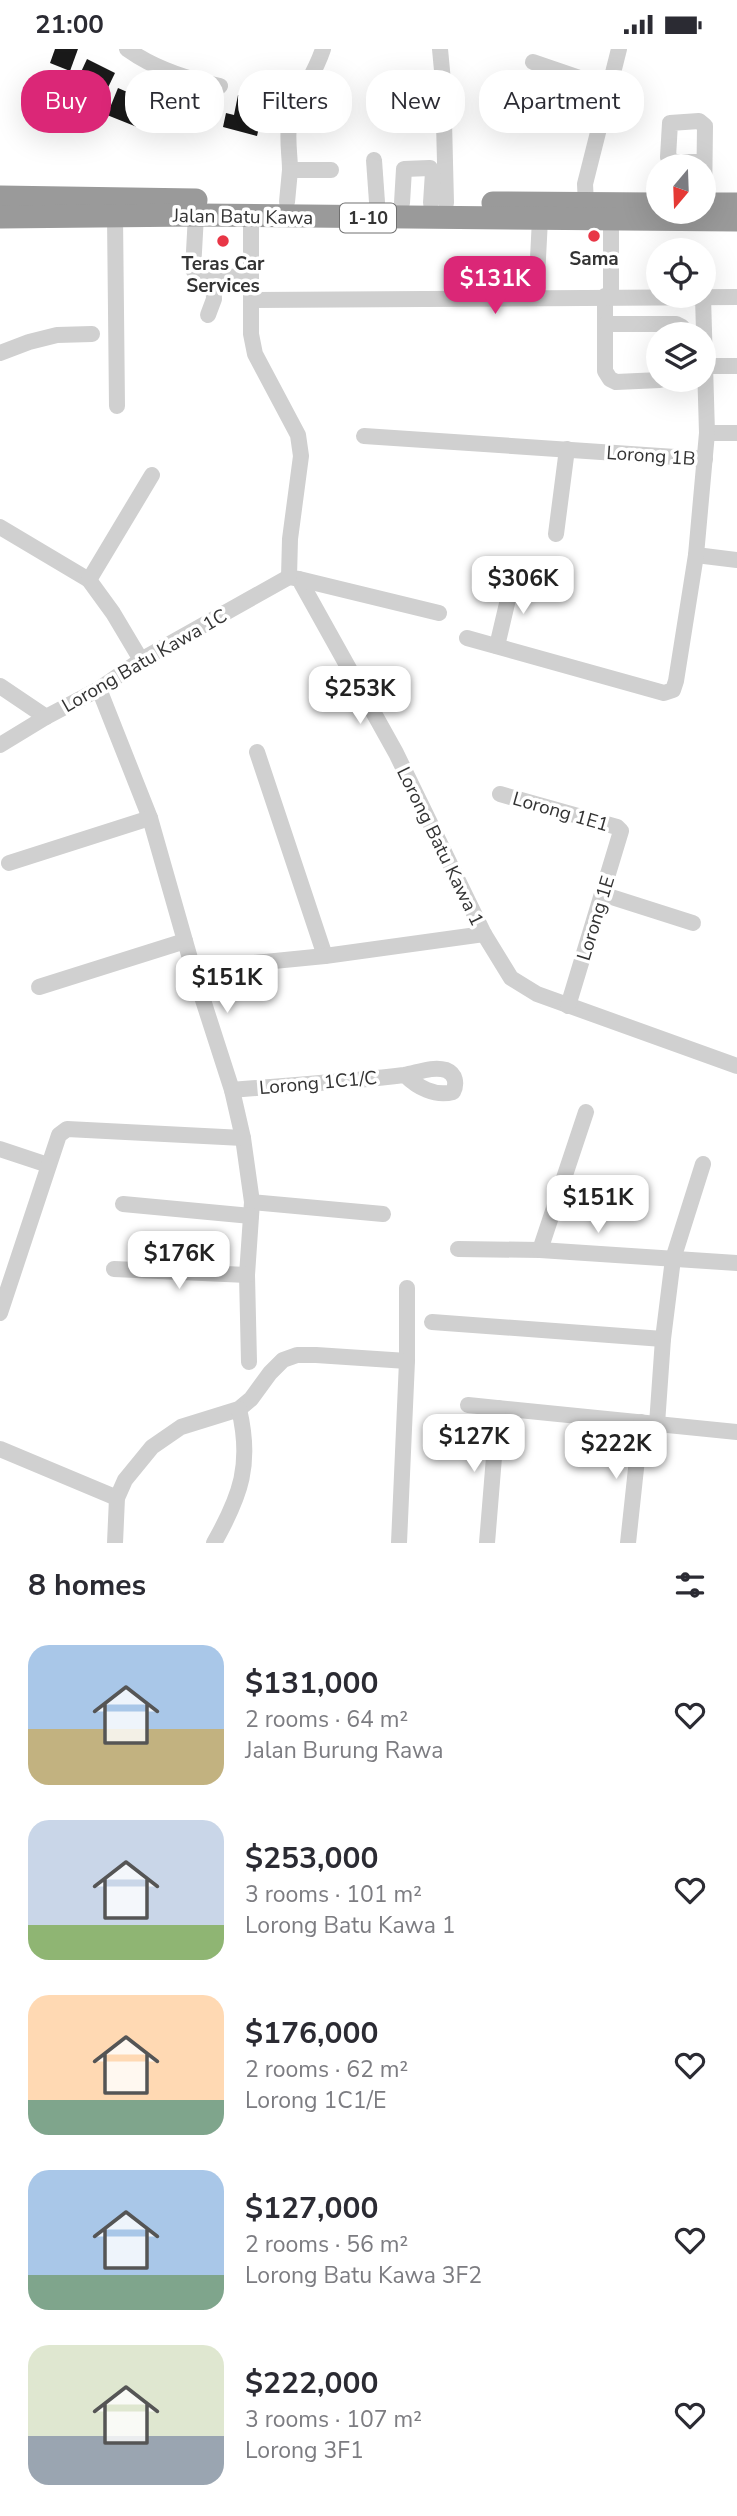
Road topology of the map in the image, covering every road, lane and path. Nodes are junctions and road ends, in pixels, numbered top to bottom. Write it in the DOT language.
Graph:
graph roads {
  1 [pos="127,49"];
  2 [pos="323,49"];
  3 [pos="440,49"];
  4 [pos="619,49"];
  5 [pos="533,62"];
  6 [pos="162,70"];
  7 [pos="556,70"];
  8 [pos="614,70"];
  9 [pos="598,133"];
  10 [pos="374,160"];
  11 [pos="290,170"];
  12 [pos="331,170"];
  13 [pos="0,197"];
  14 [pos="287,202"];
  15 [pos="377,202"];
  16 [pos="402,202"];
  17 [pos="438,203"];
  18 [pos="586,204"];
  19 [pos="646,204"];
  20 [pos="716,204"];
  21 [pos="737,204"];
  22 [pos="196,215"];
  23 [pos="115,216"];
  24 [pos="251,216"];
  25 [pos="0,217"];
  26 [pos="540,219"];
  27 [pos="611,220"];
  28 [pos="737,221"];
  29 [pos="213,277"];
  30 [pos="251,277"];
  31 [pos="608,296"];
  32 [pos="646,296"];
  33 [pos="536,297"];
  34 [pos="716,297"];
  35 [pos="737,297"];
  36 [pos="252,300"];
  37 [pos="208,315"];
  38 [pos="606,324"];
  39 [pos="646,324"];
  40 [pos="92,334"];
  41 [pos="0,353"];
  42 [pos="737,366"];
  43 [pos="716,371"];
  44 [pos="646,380"];
  45 [pos="706,392"];
  46 [pos="117,406"];
  47 [pos="707,433"];
  48 [pos="737,433"];
  49 [pos="364,436"];
  50 [pos="567,449"];
  51 [pos="705,459"];
  52 [pos="152,475"];
  53 [pos="0,527"];
  54 [pos="556,534"];
  55 [pos="696,555"];
  56 [pos="737,560"];
  57 [pos="294,578"];
  58 [pos="513,578"];
  59 [pos="89,580"];
  60 [pos="439,613"];
  61 [pos="467,638"];
  62 [pos="497,646"];
  63 [pos="141,660"];
  64 [pos="0,686"];
  65 [pos="99,689"];
  66 [pos="46,717"];
  67 [pos="0,745"];
  68 [pos="257,752"];
  69 [pos="500,794"];
  70 [pos="150,818"];
  71 [pos="621,831"];
  72 [pos="9,863"];
  73 [pos="602,894"];
  74 [pos="693,923"];
  75 [pos="484,934"];
  76 [pos="185,941"];
  77 [pos="326,956"];
  78 [pos="193,969"];
  79 [pos="39,987"];
  80 [pos="568,1006"];
  81 [pos="737,1066"];
  82 [pos="405,1075"];
  83 [pos="232,1090"];
  84 [pos="586,1112"];
  85 [pos="243,1138"];
  86 [pos="0,1149"];
  87 [pos="703,1164"];
  88 [pos="48,1165"];
  89 [pos="123,1204"];
  90 [pos="251,1209"];
  91 [pos="383,1214"];
  92 [pos="458,1249"];
  93 [pos="540,1250"];
  94 [pos="673,1259"];
  95 [pos="737,1263"];
  96 [pos="114,1269"];
  97 [pos="247,1276"];
  98 [pos="4,1287"];
  99 [pos="407,1288"];
  100 [pos="0,1313"];
  101 [pos="432,1322"];
  102 [pos="663,1339"];
  103 [pos="407,1361"];
  104 [pos="248,1362"];
  105 [pos="468,1405"];
  106 [pos="498,1408"];
  107 [pos="239,1409"];
  108 [pos="649,1423"];
  109 [pos="737,1432"];
  110 [pos="0,1449"];
  111 [pos="117,1498"];
  112 [pos="116,1543"];
  113 [pos="214,1543"];
  114 [pos="400,1543"];
  115 [pos="487,1543"];
  116 [pos="628,1543"];
  1 -- 6 [label="street"];
  2 -- 11 [label="street"];
  3 -- 17 [label="street"];
  4 -- 8 [label="street"];
  5 -- 7 [label="street"];
  9 -- 18 [label="street"];
  10 -- 15 [label="street"];
  11 -- 12 [label="street"];
  11 -- 14 [label="street"];
  13 -- 14 [label="highway, Jalan Batu Kawa / 1-10"];
  14 -- 15 [label="highway, Jalan Batu Kawa / 1-10"];
  15 -- 16 [label="highway, Jalan Batu Kawa / 1-10"];
  16 -- 17 [label="highway, Jalan Batu Kawa / 1-10"];
  16 -- 17 [label="street"];
  17 -- 18 [label="highway, Jalan Batu Kawa / 1-10"];
  18 -- 19 [label="highway, Jalan Batu Kawa / 1-10"];
  20 -- 21 [label="highway"];
  22 -- 23 [label="highway, Jalan Batu Kawa / 1-10"];
  22 -- 24 [label="highway, Jalan Batu Kawa / 1-10"];
  22 -- 29 [label="street"];
  23 -- 25 [label="highway, Jalan Batu Kawa / 1-10"];
  23 -- 46 [label="street"];
  24 -- 26 [label="highway, Jalan Batu Kawa / 1-10"];
  24 -- 30 [label="street"];
  26 -- 27 [label="highway, Jalan Batu Kawa / 1-10"];
  26 -- 33 [label="street"];
  27 -- 28 [label="highway, Jalan Batu Kawa / 1-10"];
  27 -- 31 [label="street"];
  29 -- 30 [label="street"];
  29 -- 37 [label="street"];
  30 -- 36 [label="street"];
  31 -- 32 [label="street"];
  31 -- 33 [label="street"];
  31 -- 38 [label="street"];
  33 -- 36 [label="street"];
  34 -- 35 [label="street"];
  36 -- 57 [label="street"];
  38 -- 39 [label="street"];
  38 -- 44 [label="street"];
  40 -- 41 [label="street"];
  42 -- 43 [label="street"];
  45 -- 47 [label="street"];
  47 -- 48 [label="street"];
  47 -- 51 [label="street"];
  49 -- 50 [label="street, Lorong 1B"];
  50 -- 51 [label="street, Lorong 1B"];
  50 -- 54 [label="street"];
  51 -- 55 [label="street, Lorong 1B"];
  52 -- 59 [label="street"];
  53 -- 59 [label="street"];
  55 -- 56 [label="street"];
  55 -- 62 [label="street, Lorong 1B"];
  57 -- 60 [label="street"];
  57 -- 63 [label="street, Lorong Batu Kawa 1C"];
  57 -- 75 [label="street, Lorong Batu Kawa 1"];
  58 -- 62 [label="street"];
  59 -- 63 [label="street"];
  61 -- 62 [label="street"];
  63 -- 65 [label="street, Lorong Batu Kawa 1C"];
  64 -- 66 [label="street"];
  65 -- 66 [label="street, Lorong Batu Kawa 1C"];
  65 -- 70 [label="street"];
  66 -- 67 [label="street, Lorong Batu Kawa 1C"];
  68 -- 77 [label="street"];
  69 -- 71 [label="street, Lorong 1E1"];
  70 -- 72 [label="street"];
  70 -- 76 [label="street"];
  71 -- 73 [label="street, Lorong 1E"];
  73 -- 74 [label="street"];
  73 -- 80 [label="street, Lorong 1E"];
  75 -- 77 [label="street"];
  75 -- 80 [label="street, Lorong Batu Kawa 1"];
  76 -- 78 [label="street"];
  76 -- 79 [label="street"];
  77 -- 78 [label="street"];
  78 -- 83 [label="street"];
  80 -- 81 [label="street, Lorong Batu Kawa 1"];
  82 -- 83 [label="street, Lorong 1C1/C"];
  83 -- 85 [label="street"];
  84 -- 93 [label="street"];
  85 -- 88 [label="street"];
  85 -- 90 [label="street"];
  86 -- 88 [label="street"];
  87 -- 94 [label="street"];
  88 -- 98 [label="street"];
  89 -- 90 [label="street"];
  90 -- 91 [label="street"];
  90 -- 97 [label="street"];
  92 -- 93 [label="street"];
  93 -- 94 [label="street"];
  94 -- 95 [label="street"];
  94 -- 102 [label="street"];
  96 -- 97 [label="street"];
  97 -- 104 [label="street"];
  98 -- 100 [label="street"];
  99 -- 103 [label="street"];
  101 -- 102 [label="street"];
  102 -- 108 [label="street"];
  103 -- 107 [label="street"];
  103 -- 114 [label="street"];
  105 -- 106 [label="street"];
  106 -- 108 [label="street"];
  106 -- 115 [label="street"];
  107 -- 111 [label="street"];
  107 -- 113 [label="street"];
  108 -- 109 [label="street"];
  108 -- 116 [label="street"];
  110 -- 111 [label="street"];
  111 -- 112 [label="street"];
}
